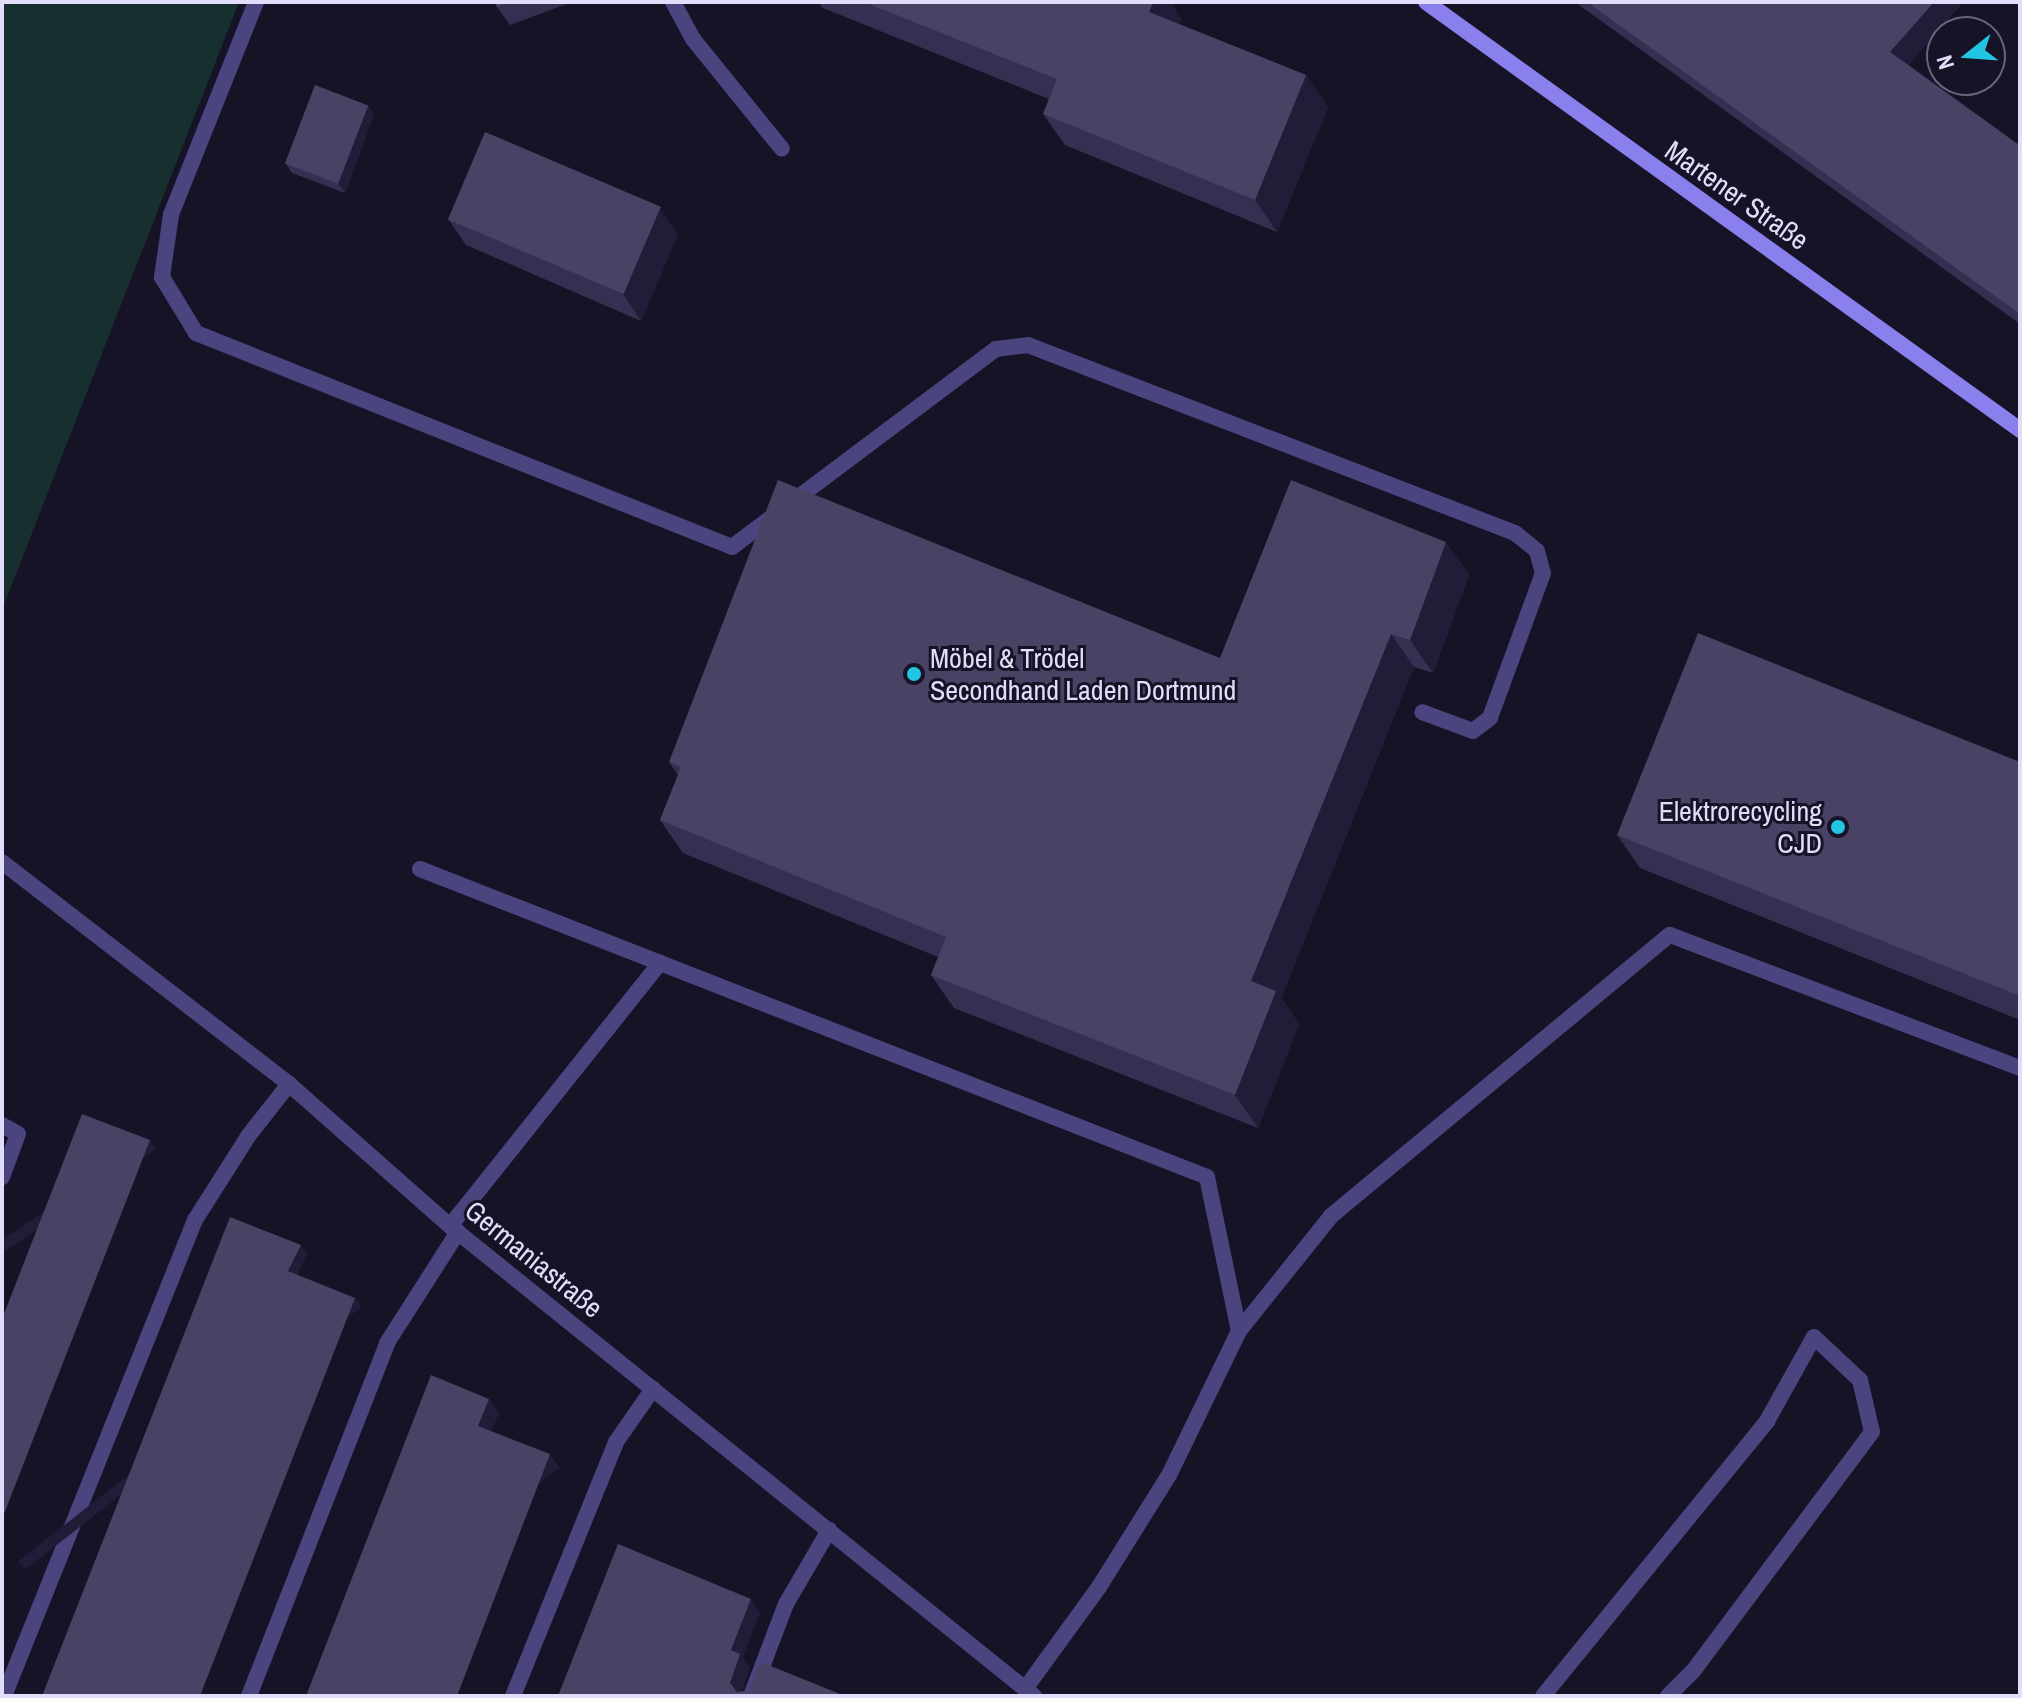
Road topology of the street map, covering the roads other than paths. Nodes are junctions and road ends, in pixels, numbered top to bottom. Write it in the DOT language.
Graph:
graph roads {
  1 [pos="256,2"];
  2 [pos="673,2"];
  3 [pos="1426,2"];
  4 [pos="782,149"];
  5 [pos="2020,430"];
  6 [pos="1422,712"];
  7 [pos="2,862"];
  8 [pos="420,869"];
  9 [pos="660,963"];
  10 [pos="2020,1068"];
  11 [pos="289,1084"];
  12 [pos="2,1125"];
  13 [pos="2,1177"];
  14 [pos="454,1229"];
  15 [pos="1239,1331"];
  16 [pos="653,1389"];
  17 [pos="829,1530"];
  18 [pos="1029,1692"];
  19 [pos="4,1696"];
  20 [pos="249,1696"];
  21 [pos="513,1696"];
  22 [pos="751,1696"];
  23 [pos="1543,1696"];
  24 [pos="1668,1696"];
  1 -- 6 [label="street"];
  2 -- 4 [label="street"];
  3 -- 5 [label="street, Martener Straße"];
  7 -- 11 [label="street, Germaniastraße"];
  8 -- 9 [label="street"];
  9 -- 14 [label="street"];
  9 -- 15 [label="street"];
  10 -- 15 [label="street"];
  11 -- 14 [label="street, Germaniastraße"];
  11 -- 19 [label="street"];
  12 -- 13 [label="street"];
  14 -- 16 [label="street, Germaniastraße"];
  14 -- 20 [label="street"];
  15 -- 18 [label="street"];
  16 -- 17 [label="street, Germaniastraße"];
  16 -- 21 [label="street"];
  17 -- 18 [label="street, Germaniastraße"];
  17 -- 22 [label="street"];
  23 -- 24 [label="street"];
}
